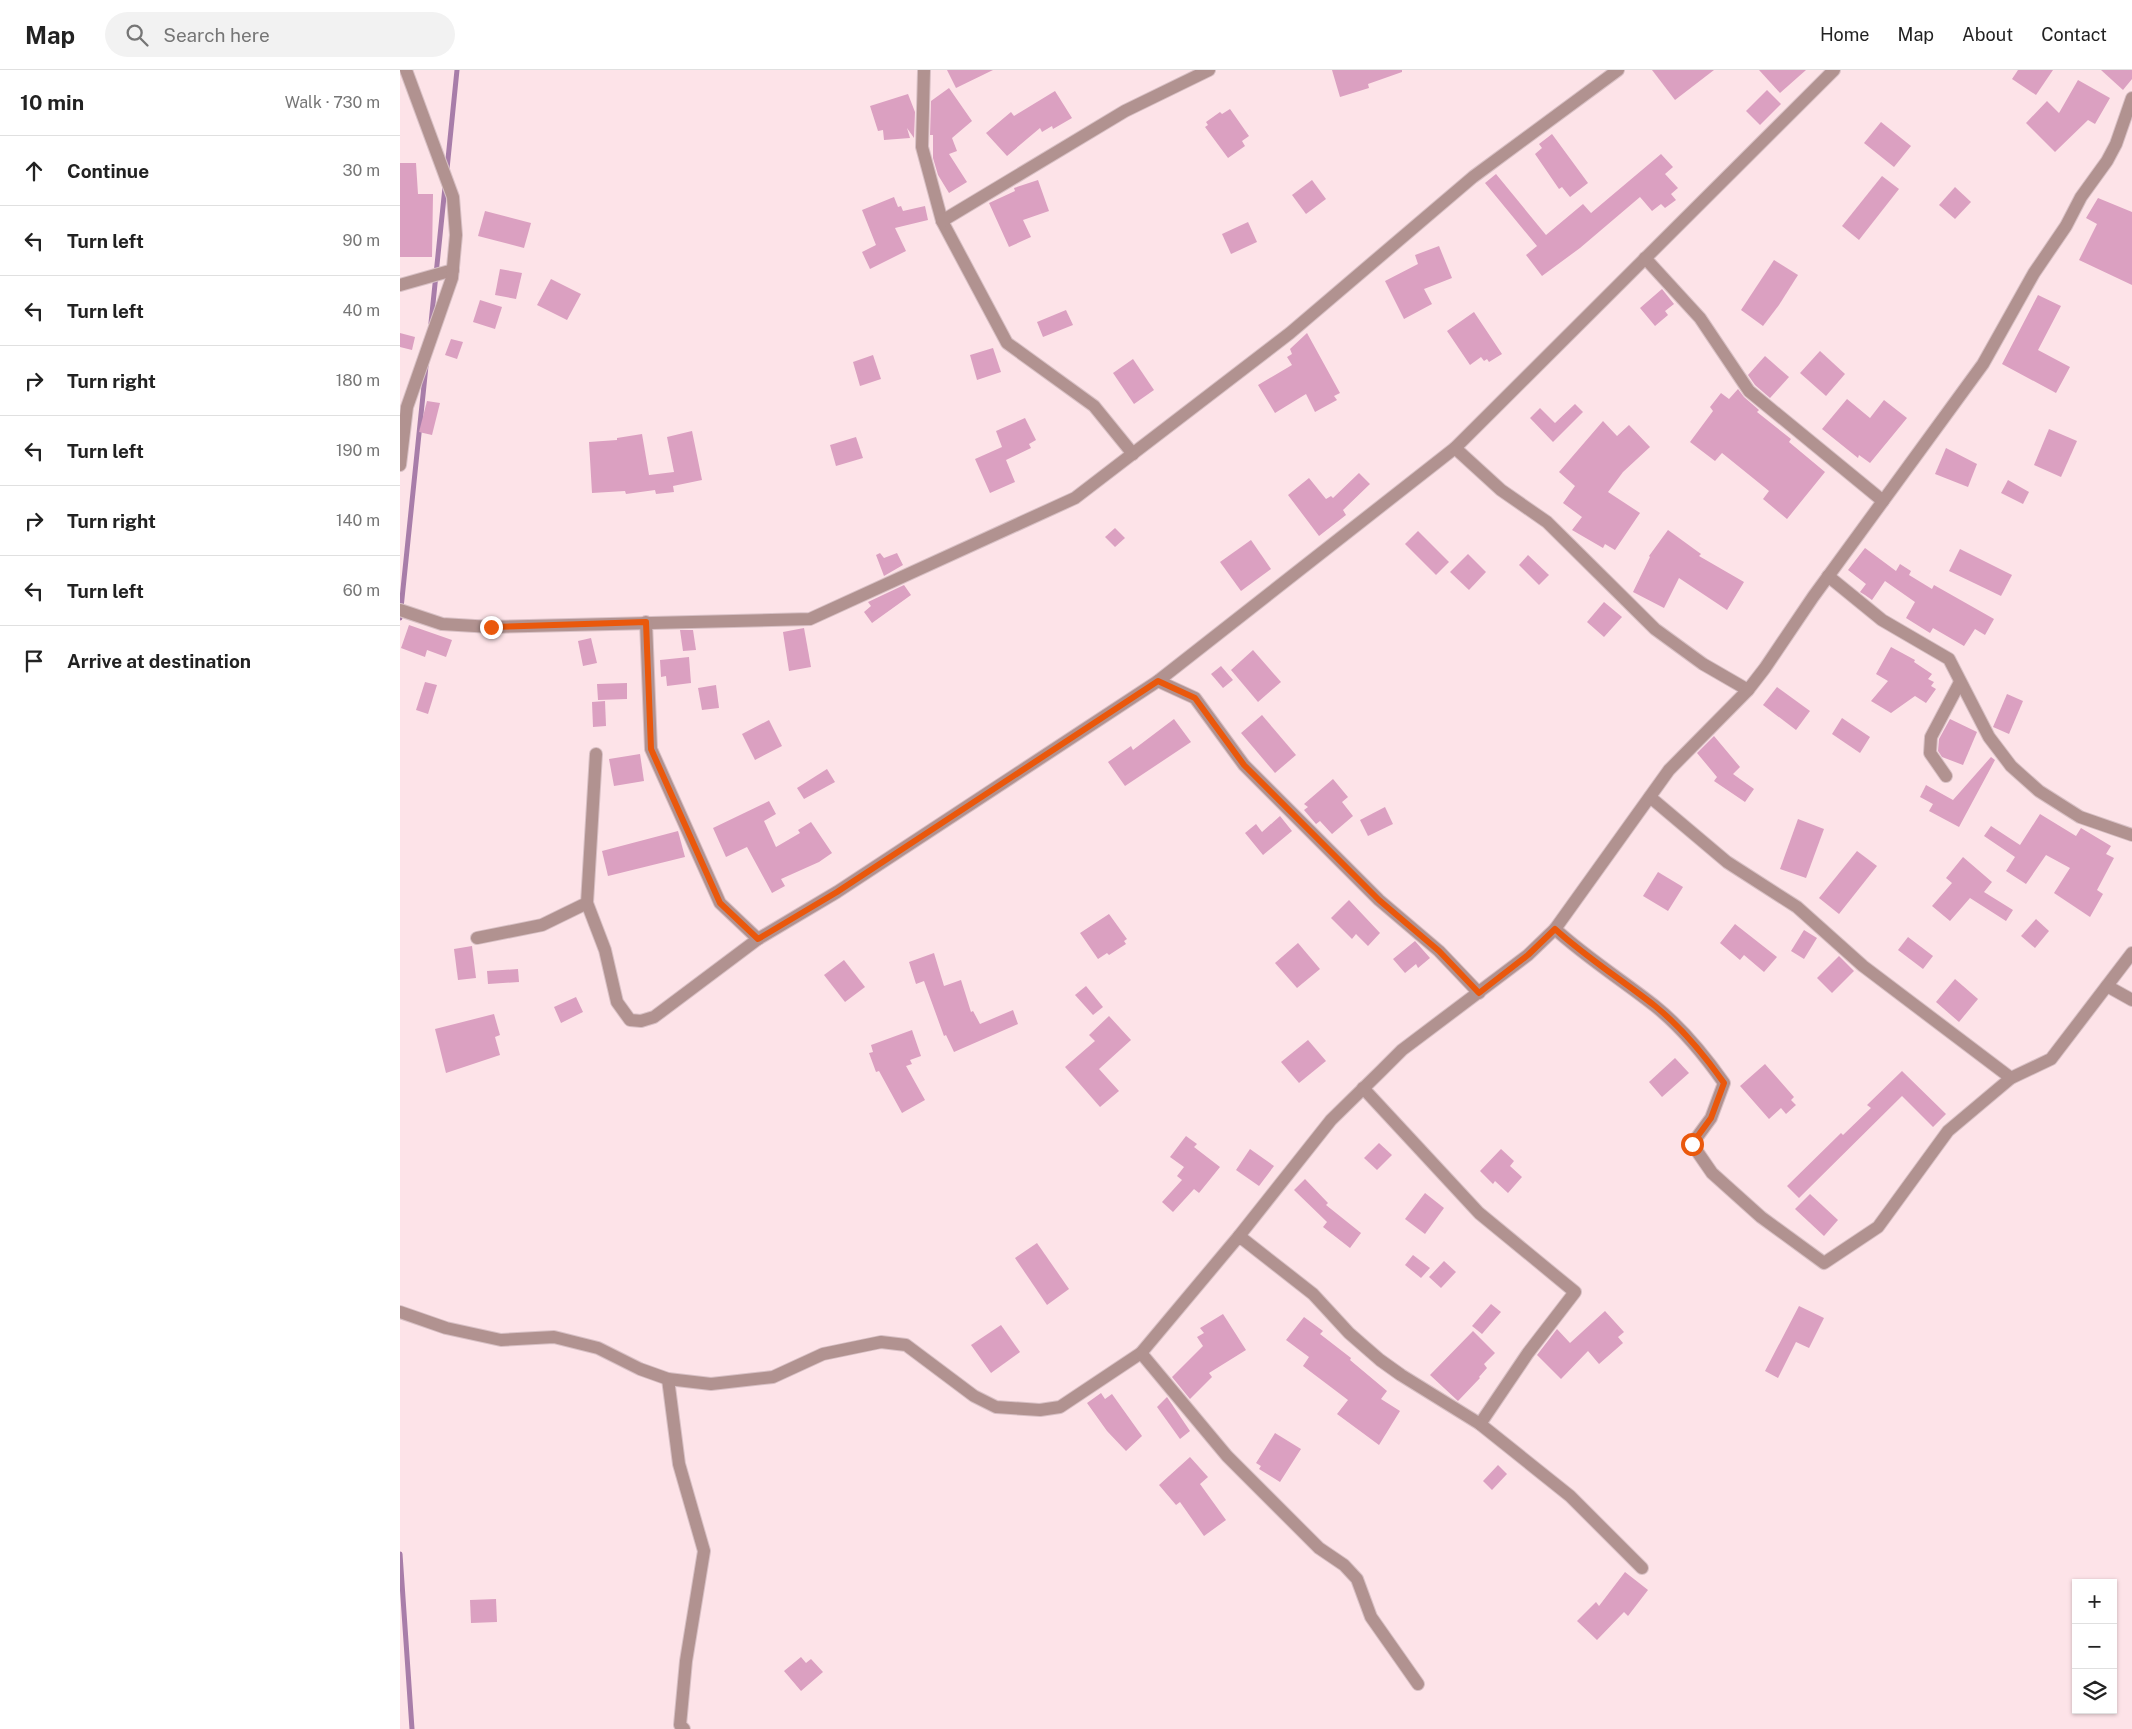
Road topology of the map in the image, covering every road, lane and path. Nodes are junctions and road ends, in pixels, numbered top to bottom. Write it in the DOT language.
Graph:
graph roads {
  1 [pos="406,70"];
  2 [pos="924,70"];
  3 [pos="1209,70"];
  4 [pos="1618,70"];
  5 [pos="1834,70"];
  6 [pos="2132,98"];
  7 [pos="942,221"];
  8 [pos="1645,258"];
  9 [pos="453,270"];
  10 [pos="400,285"];
  11 [pos="1455,448"];
  12 [pos="1133,454"];
  13 [pos="400,458"];
  14 [pos="1883,501"];
  15 [pos="1828,576"];
  16 [pos="400,610"];
  17 [pos="646,622"];
  18 [pos="1158,681"];
  19 [pos="1960,682"];
  20 [pos="1748,690"];
  21 [pos="596,754"];
  22 [pos="1946,776"];
  23 [pos="1650,797"];
  24 [pos="2132,835"];
  25 [pos="587,903"];
  26 [pos="1555,929"];
  27 [pos="476,938"];
  28 [pos="758,939"];
  29 [pos="2132,953"];
  30 [pos="2106,986"];
  31 [pos="1479,993"];
  32 [pos="2132,1000"];
  33 [pos="2012,1078"];
  34 [pos="1363,1088"];
  35 [pos="1239,1236"];
  36 [pos="400,1312"];
  37 [pos="1141,1353"];
  38 [pos="668,1379"];
  39 [pos="1480,1424"];
  40 [pos="1642,1568"];
  41 [pos="1418,1684"];
  42 [pos="684,1729"];
  1 -- 9 [label="street"];
  2 -- 7 [label="street"];
  3 -- 7 [label="street"];
  4 -- 12 [label="street"];
  5 -- 8 [label="street"];
  6 -- 14 [label="street"];
  7 -- 12 [label="street"];
  8 -- 11 [label="street"];
  8 -- 14 [label="street"];
  9 -- 10 [label="street"];
  9 -- 13 [label="street"];
  11 -- 18 [label="street"];
  11 -- 20 [label="street"];
  12 -- 17 [label="street"];
  14 -- 15 [label="street"];
  15 -- 19 [label="street"];
  15 -- 20 [label="street"];
  16 -- 17 [label="street"];
  17 -- 28 [label="street"];
  18 -- 28 [label="street"];
  18 -- 31 [label="street"];
  19 -- 22 [label="street"];
  19 -- 24 [label="street"];
  20 -- 23 [label="street"];
  21 -- 25 [label="street"];
  23 -- 26 [label="street"];
  23 -- 33 [label="street"];
  25 -- 27 [label="street"];
  25 -- 28 [label="street"];
  26 -- 31 [label="street"];
  26 -- 33 [label="street"];
  29 -- 30 [label="street"];
  30 -- 32 [label="street"];
  30 -- 33 [label="street"];
  31 -- 34 [label="street"];
  34 -- 35 [label="street"];
  34 -- 39 [label="street"];
  35 -- 37 [label="street"];
  35 -- 39 [label="street"];
  36 -- 38 [label="street"];
  37 -- 38 [label="street"];
  37 -- 41 [label="street"];
  38 -- 42 [label="street"];
  39 -- 40 [label="street"];
}
